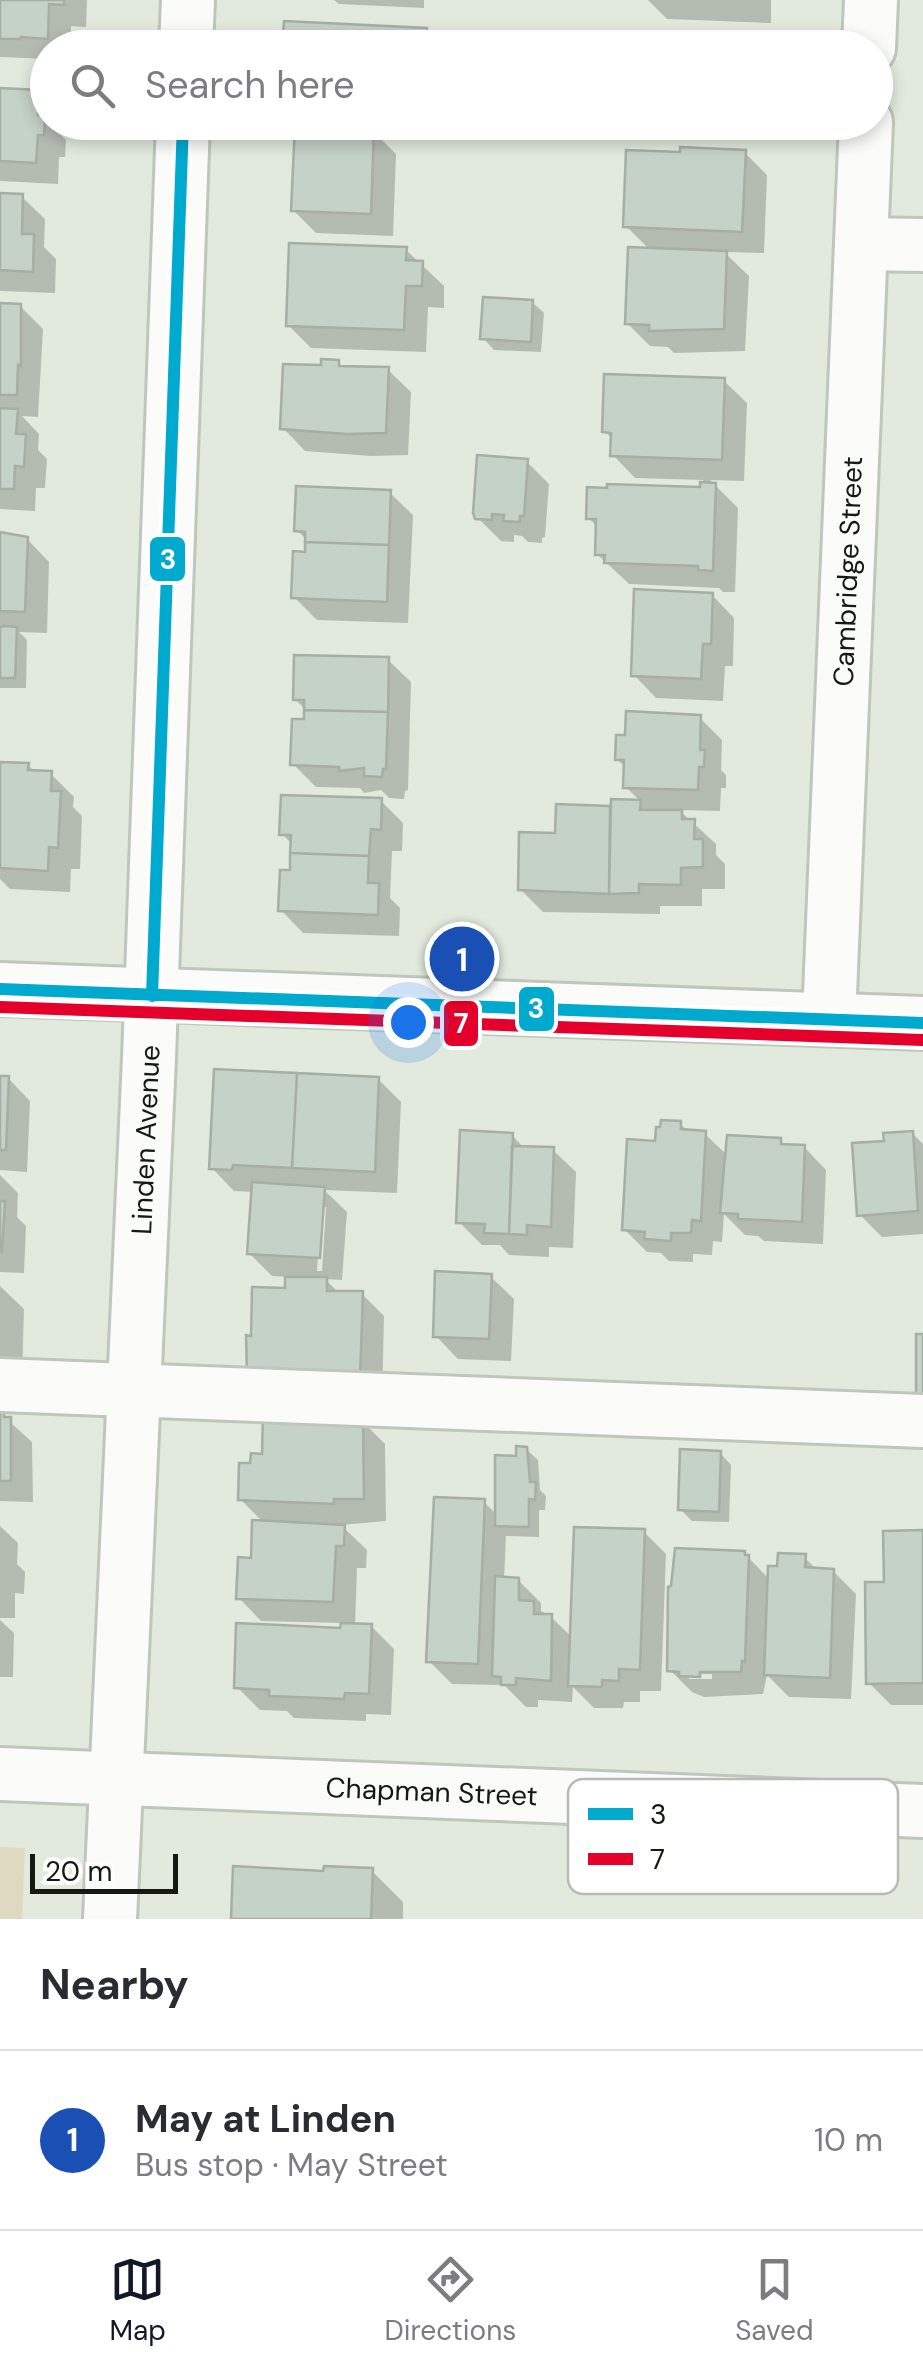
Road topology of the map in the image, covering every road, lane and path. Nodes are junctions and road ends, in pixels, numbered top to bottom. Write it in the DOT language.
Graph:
graph roads {
  1 [pos="188,0"];
  2 [pos="871,0"];
  3 [pos="187,30"];
  4 [pos="870,30"];
  5 [pos="182,140"];
  6 [pos="865,140"];
  7 [pos="862,244"];
  8 [pos="923,246"];
  9 [pos="0,990"];
  10 [pos="152,996"];
  11 [pos="829,1019"];
  12 [pos="923,1023"];
  13 [pos="0,1385"];
  14 [pos="135,1390"];
  15 [pos="923,1421"];
  16 [pos="0,1774"];
  17 [pos="114,1779"];
  18 [pos="568,1798"];
  19 [pos="898,1811"];
  20 [pos="923,1812"];
  21 [pos="110,1919"];
  1 -- 3 [label="street"];
  2 -- 4 [label="street"];
  5 -- 10 [label="street, Linden Avenue"];
  6 -- 7 [label="street, Cambridge Street"];
  7 -- 8 [label="street"];
  7 -- 11 [label="street, Cambridge Street"];
  9 -- 10 [label="street"];
  10 -- 11 [label="street"];
  10 -- 14 [label="street, Linden Avenue"];
  11 -- 12 [label="street"];
  13 -- 14 [label="street"];
  14 -- 15 [label="street"];
  14 -- 17 [label="street, Linden Avenue"];
  16 -- 17 [label="street, Chapman Street"];
  17 -- 18 [label="street, Chapman Street"];
  17 -- 21 [label="street, Linden Avenue"];
  19 -- 20 [label="street, Chapman Street"];
}
